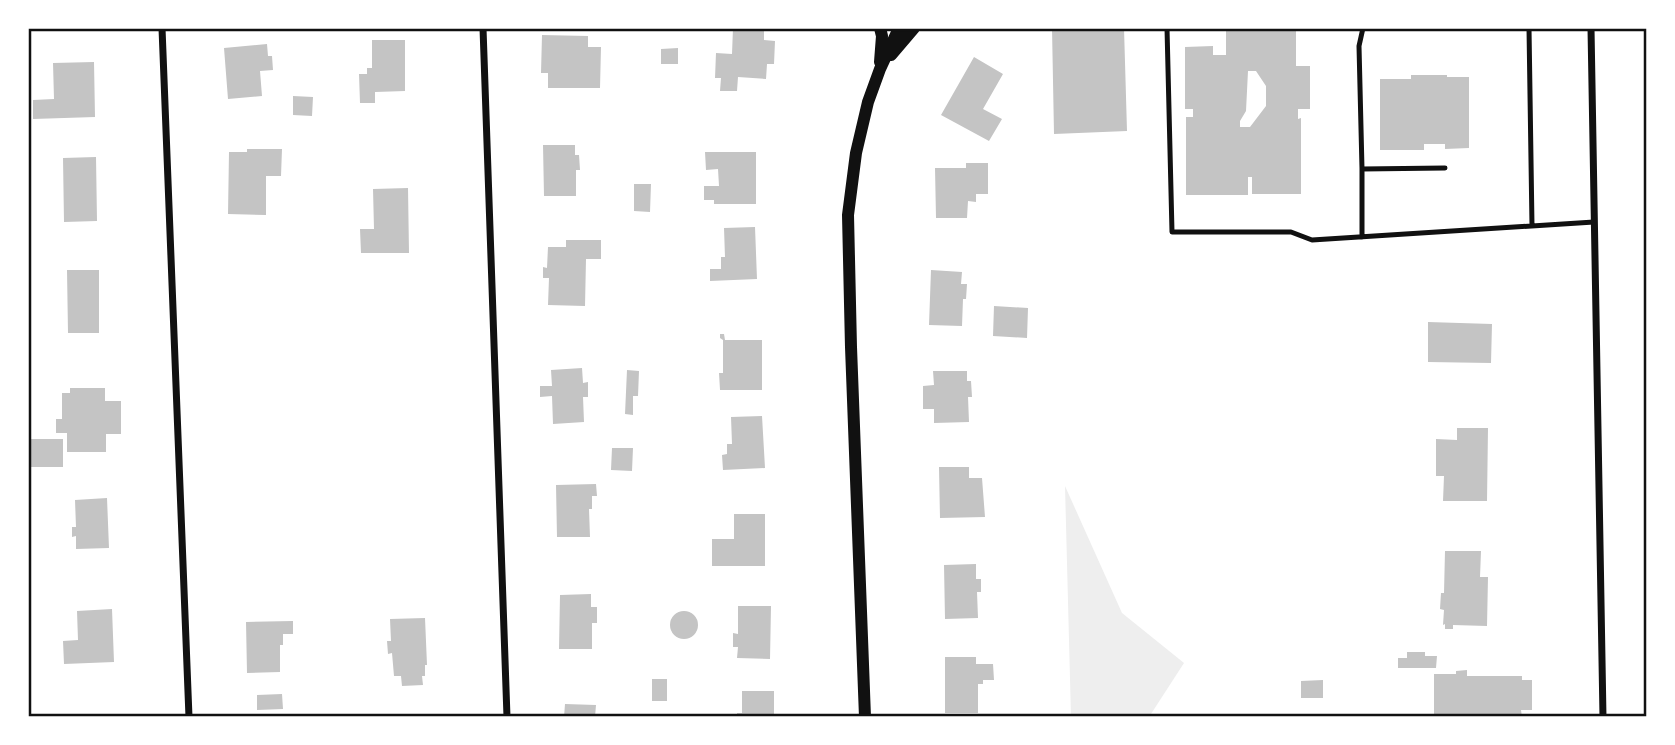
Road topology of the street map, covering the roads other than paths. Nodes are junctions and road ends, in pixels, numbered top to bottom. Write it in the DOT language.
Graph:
graph roads {
  1 [pos="162,28"];
  2 [pos="483,28"];
  3 [pos="880,28"];
  4 [pos="899,28"];
  5 [pos="914,28"];
  6 [pos="1167,28"];
  7 [pos="1363,28"];
  8 [pos="1529,28"];
  9 [pos="1591,28"];
  10 [pos="880,69"];
  11 [pos="1445,168"];
  12 [pos="1362,169"];
  13 [pos="1594,222"];
  14 [pos="1532,226"];
  15 [pos="1362,237"];
  16 [pos="189,717"];
  17 [pos="507,717"];
  18 [pos="865,717"];
  19 [pos="1603,717"];
  1 -- 16 [label="street"];
  2 -- 17 [label="street"];
  3 -- 10 [label="street"];
  4 -- 10 [label="street"];
  5 -- 10 [label="street"];
  6 -- 15 [label="lane"];
  7 -- 12 [label="lane"];
  8 -- 14 [label="lane"];
  9 -- 13 [label="street"];
  10 -- 18 [label="street"];
  11 -- 12 [label="lane"];
  12 -- 15 [label="lane"];
  13 -- 14 [label="lane"];
  13 -- 19 [label="street"];
  14 -- 15 [label="lane"];
}
